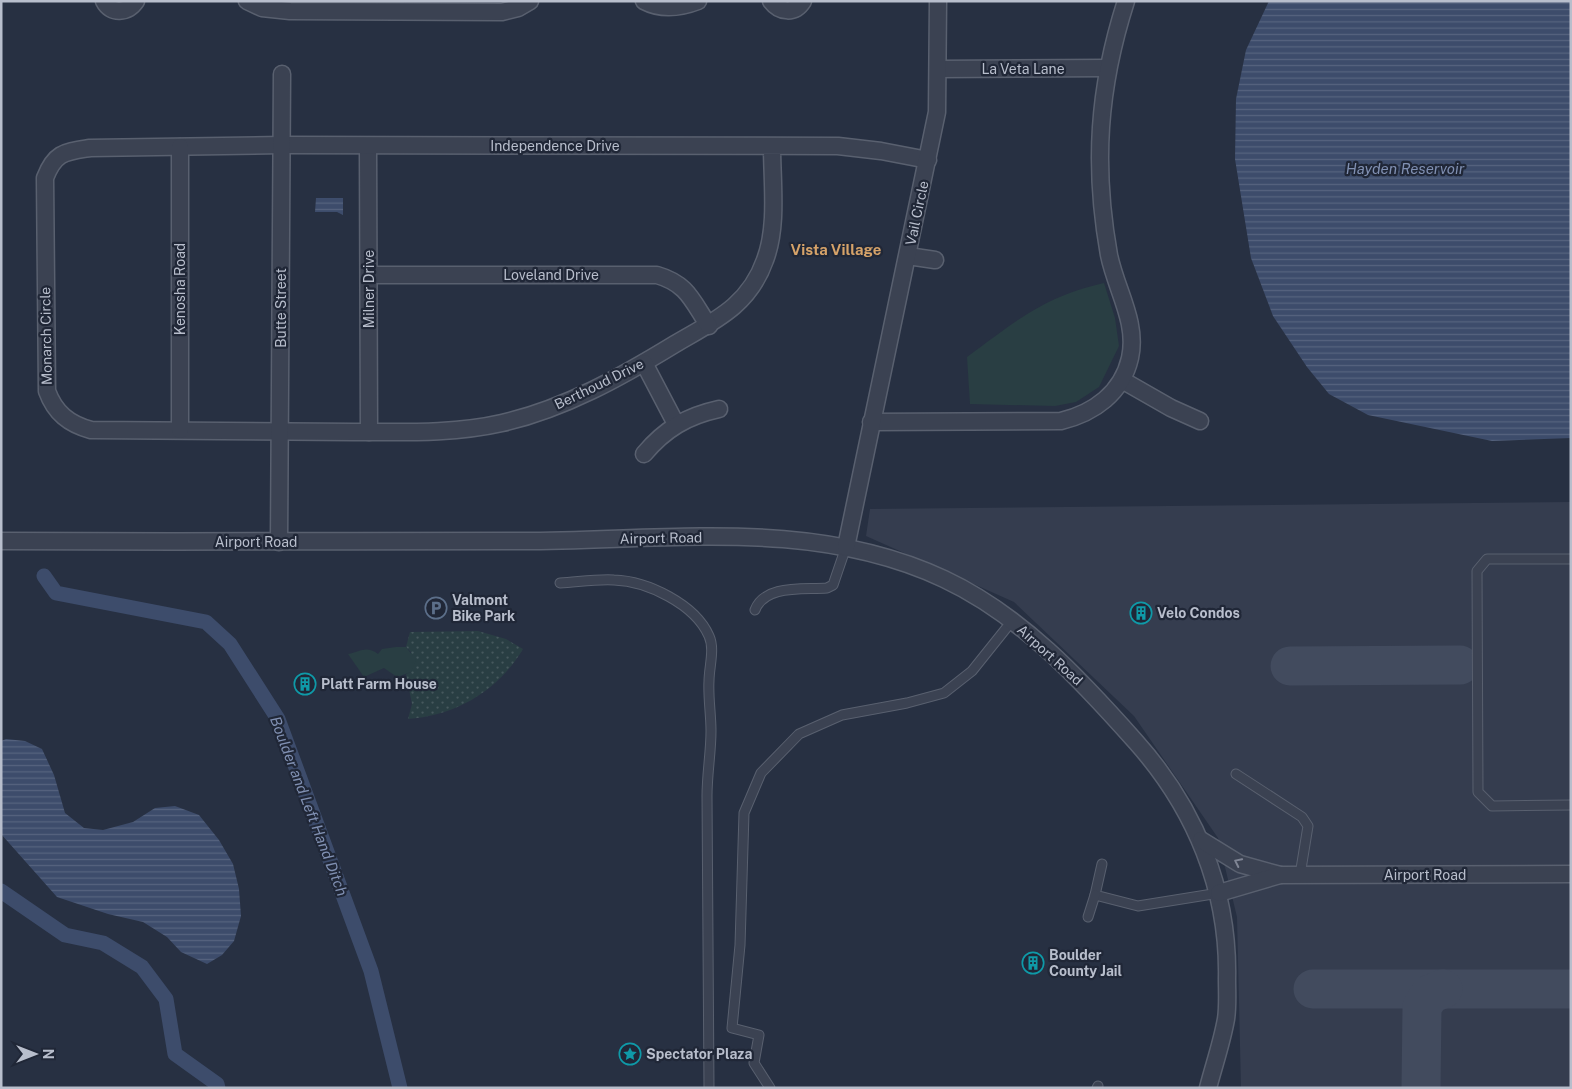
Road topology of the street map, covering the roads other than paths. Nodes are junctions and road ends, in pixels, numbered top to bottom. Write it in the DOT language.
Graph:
graph roads {
  1 [pos="104,1"];
  2 [pos="136,1"];
  3 [pos="247,1"];
  4 [pos="530,1"];
  5 [pos="644,1"];
  6 [pos="698,1"];
  7 [pos="771,1"];
  8 [pos="803,1"];
  9 [pos="938,1"];
  10 [pos="1126,1"];
  11 [pos="1108,68"];
  12 [pos="938,69"];
  13 [pos="282,74"];
  14 [pos="282,145"];
  15 [pos="368,146"];
  16 [pos="772,146"];
  17 [pos="180,147"];
  18 [pos="928,160"];
  19 [pos="908,256"];
  20 [pos="935,260"];
  21 [pos="369,275"];
  22 [pos="709,326"];
  23 [pos="644,363"];
  24 [pos="1122,380"];
  25 [pos="719,409"];
  26 [pos="1200,421"];
  27 [pos="872,422"];
  28 [pos="676,424"];
  29 [pos="180,430"];
  30 [pos="280,432"];
  31 [pos="369,432"];
  32 [pos="644,454"];
  33 [pos="1,541"];
  34 [pos="279,542"];
  35 [pos="846,547"];
  36 [pos="1571,558"];
  37 [pos="560,583"];
  38 [pos="755,610"];
  39 [pos="1012,621"];
  40 [pos="1236,774"];
  41 [pos="1571,805"];
  42 [pos="1201,840"];
  43 [pos="1102,864"];
  44 [pos="1571,874"];
  45 [pos="1280,875"];
  46 [pos="1300,875"];
  47 [pos="1219,893"];
  48 [pos="1095,895"];
  49 [pos="1088,917"];
  50 [pos="709,1088"];
  51 [pos="770,1088"];
  52 [pos="1208,1088"];
  1 -- 2 [label="street"];
  3 -- 4 [label="street"];
  5 -- 6 [label="street"];
  7 -- 8 [label="street"];
  9 -- 12 [label="street, Vail Circle"];
  10 -- 11 [label="street"];
  11 -- 12 [label="street, La Veta Lane"];
  11 -- 24 [label="street"];
  12 -- 18 [label="street, Vail Circle"];
  13 -- 14 [label="street, Butte Street"];
  14 -- 15 [label="street, Independence Drive"];
  14 -- 17 [label="street, Independence Drive"];
  14 -- 30 [label="street, Butte Street"];
  15 -- 16 [label="street, Independence Drive"];
  15 -- 21 [label="street, Milner Drive"];
  16 -- 18 [label="street, Independence Drive"];
  16 -- 22 [label="street, Berthoud Drive"];
  17 -- 29 [label="street, Kenosha Road"];
  17 -- 29 [label="street, Monarch Circle"];
  18 -- 19 [label="street, Vail Circle"];
  19 -- 20 [label="street"];
  19 -- 27 [label="street, Vail Circle"];
  21 -- 22 [label="street, Loveland Drive"];
  21 -- 31 [label="street, Milner Drive"];
  22 -- 23 [label="street, Berthoud Drive"];
  23 -- 28 [label="street"];
  23 -- 31 [label="street, Berthoud Drive"];
  24 -- 26 [label="street"];
  24 -- 27 [label="street"];
  25 -- 28 [label="street"];
  27 -- 35 [label="street, Vail Circle"];
  28 -- 32 [label="street"];
  29 -- 30 [label="street, Monarch Circle"];
  30 -- 31 [label="street, Berthoud Drive"];
  30 -- 34 [label="street, Butte Street"];
  33 -- 34 [label="street, Airport Road"];
  34 -- 35 [label="street, Airport Road"];
  35 -- 38 [label="lane"];
  35 -- 39 [label="street, Airport Road"];
  36 -- 41 [label="lane"];
  37 -- 50 [label="lane"];
  39 -- 42 [label="street, Airport Road"];
  39 -- 51 [label="lane"];
  40 -- 46 [label="lane"];
  45 -- 42 [label="street, Airport Road, one-way"];
  42 -- 47 [label="street, Airport Road"];
  43 -- 48 [label="lane"];
  44 -- 46 [label="street, Airport Road"];
  45 -- 46 [label="street, Airport Road"];
  45 -- 47 [label="street, Airport Road"];
  47 -- 48 [label="lane"];
  47 -- 52 [label="street"];
  48 -- 49 [label="lane"];
}
